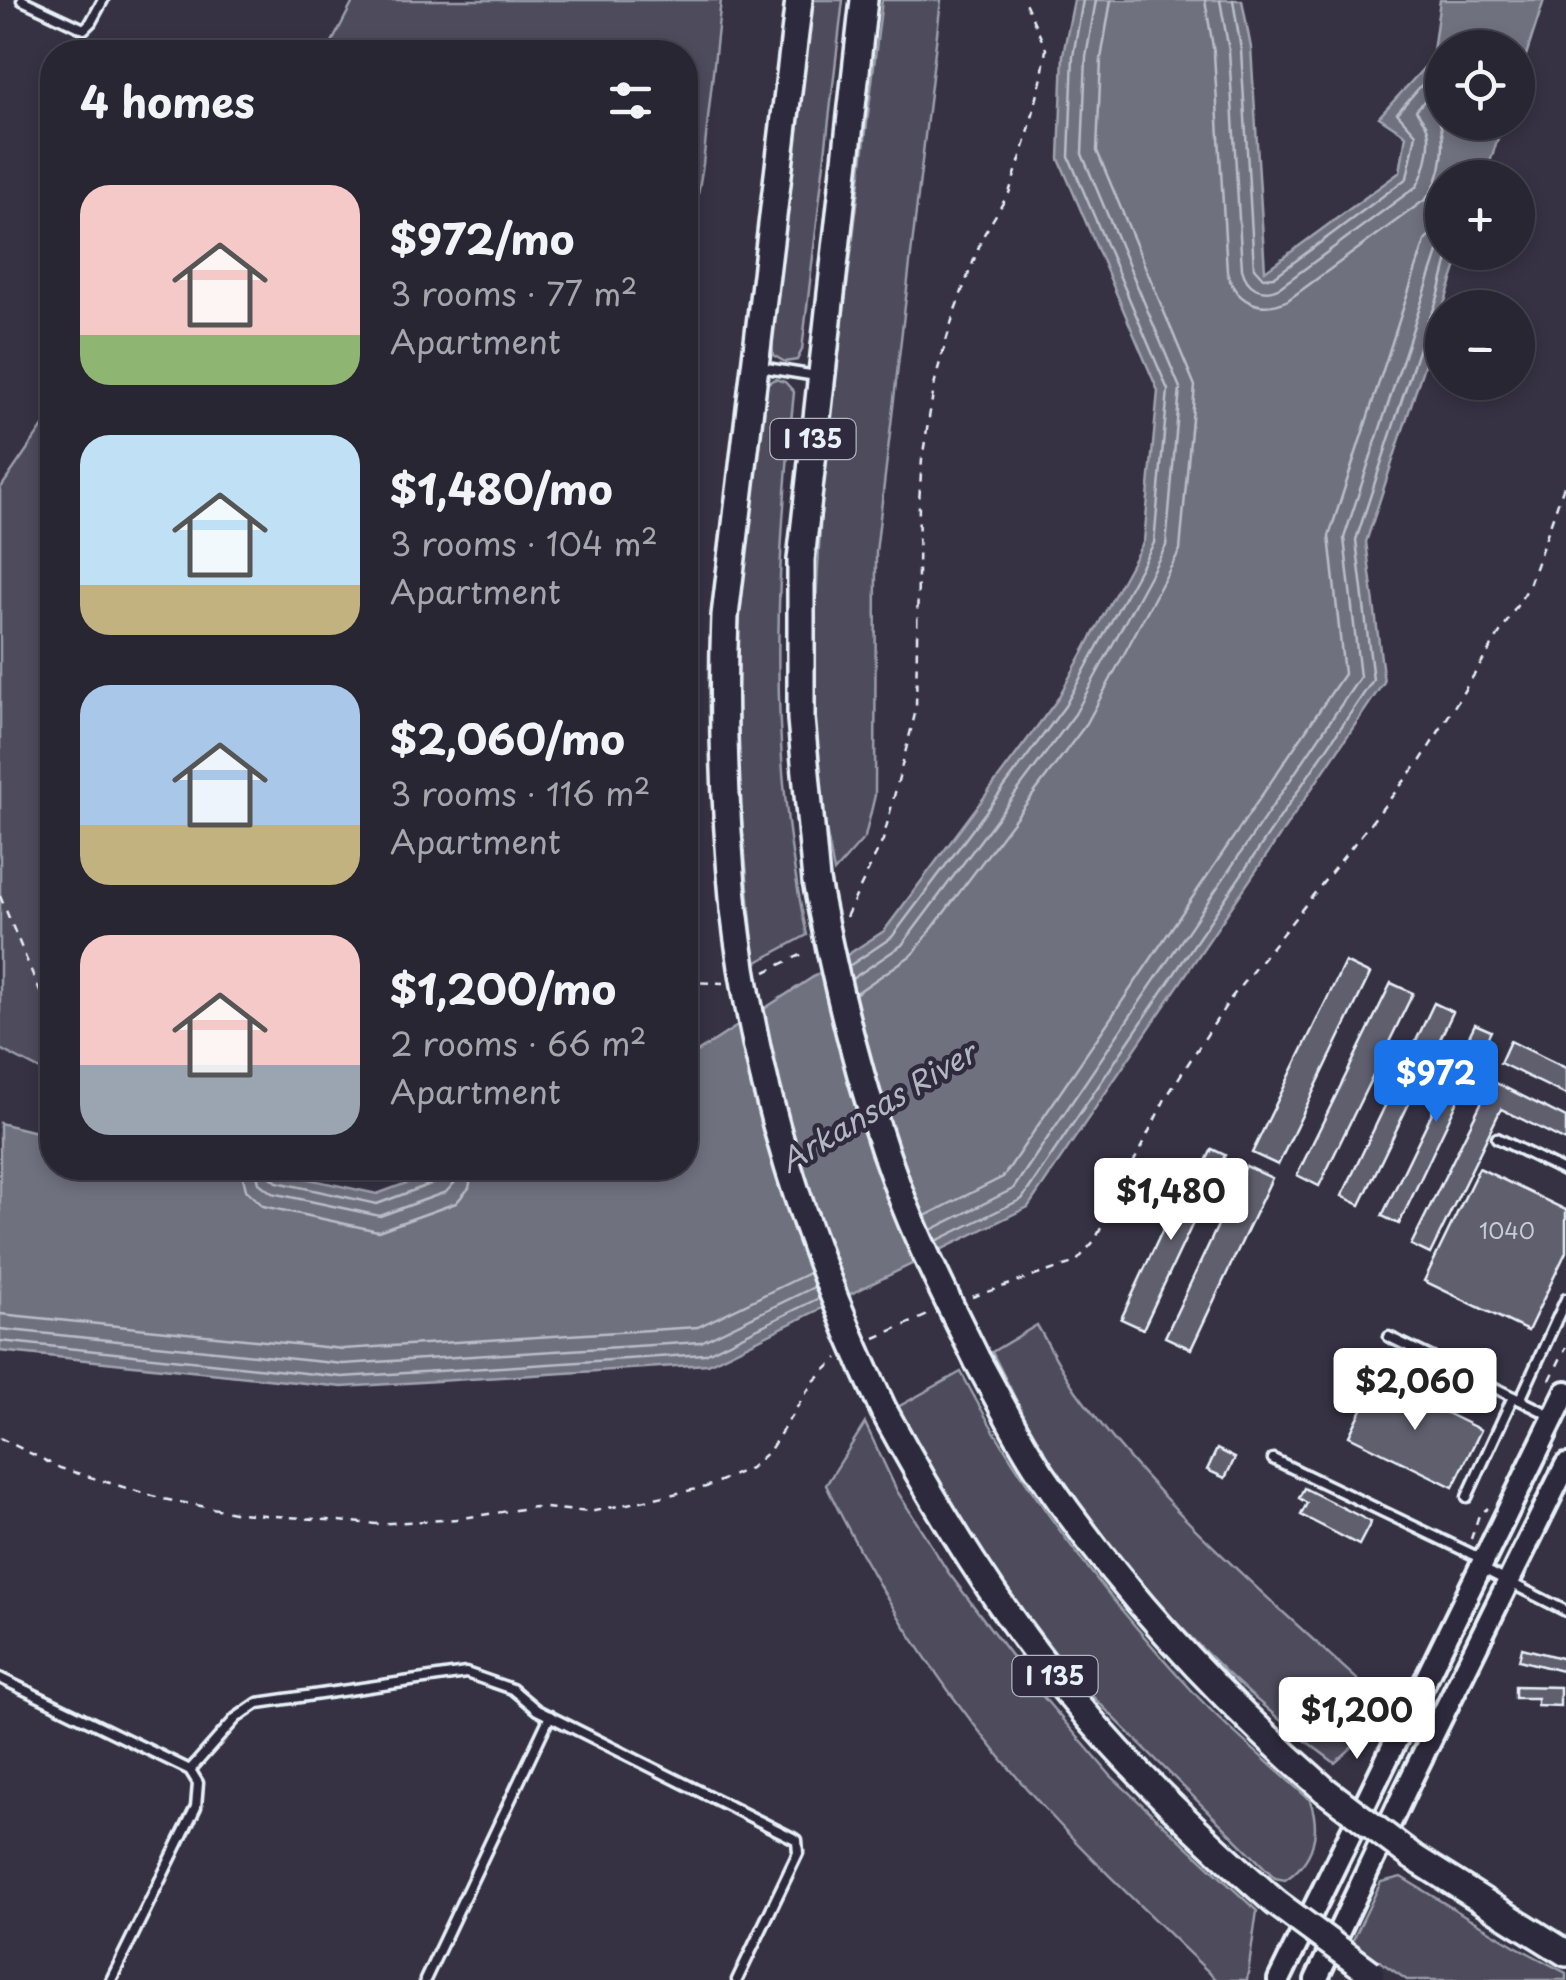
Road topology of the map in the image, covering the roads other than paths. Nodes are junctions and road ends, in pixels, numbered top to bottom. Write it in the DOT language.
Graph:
graph roads {
  1 [pos="22,0"];
  2 [pos="103,0"];
  3 [pos="800,0"];
  4 [pos="864,0"];
  5 [pos="754,366"];
  6 [pos="820,377"];
  7 [pos="1497,1138"];
  8 [pos="1566,1172"];
  9 [pos="1566,1299"];
  10 [pos="1389,1337"];
  11 [pos="1566,1392"];
  12 [pos="1516,1399"];
  13 [pos="1554,1417"];
  14 [pos="1272,1458"];
  15 [pos="1566,1465"];
  16 [pos="1467,1496"];
  17 [pos="1483,1563"];
  18 [pos="1510,1581"];
  19 [pos="1566,1611"];
  20 [pos="0,1678"];
  21 [pos="550,1716"];
  22 [pos="190,1770"];
  23 [pos="1566,1953"];
  24 [pos="1376,1977"];
  25 [pos="111,1980"];
  26 [pos="424,1980"];
  27 [pos="737,1980"];
  28 [pos="1279,1980"];
  29 [pos="1316,1980"];
  1 -- 2 [label="lane"];
  3 -- 5 [label="highway, I 135"];
  4 -- 6 [label="highway, I 135"];
  5 -- 6 [label="lane"];
  5 -- 24 [label="highway, I 135, bridge"];
  6 -- 23 [label="highway, I 135, bridge"];
  7 -- 8 [label="lane"];
  9 -- 12 [label="lane"];
  10 -- 12 [label="lane"];
  11 -- 13 [label="street"];
  12 -- 13 [label="lane"];
  12 -- 16 [label="lane"];
  13 -- 17 [label="street"];
  14 -- 17 [label="lane"];
  15 -- 18 [label="street"];
  17 -- 18 [label="lane"];
  17 -- 28 [label="street"];
  18 -- 19 [label="lane"];
  18 -- 29 [label="street"];
  20 -- 22 [label="lane"];
  21 -- 22 [label="lane"];
  21 -- 26 [label="lane"];
  21 -- 27 [label="lane"];
  22 -- 25 [label="lane"];
}
